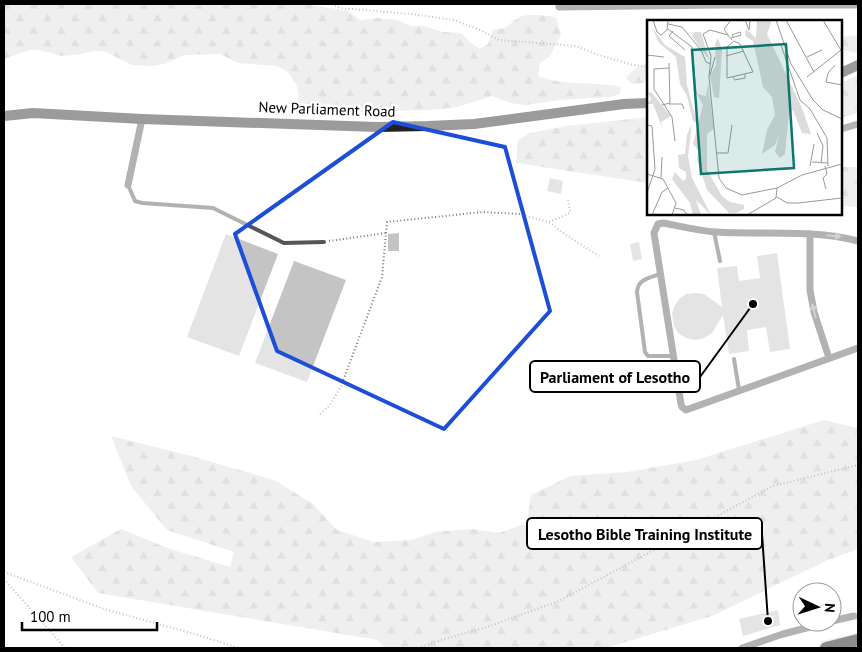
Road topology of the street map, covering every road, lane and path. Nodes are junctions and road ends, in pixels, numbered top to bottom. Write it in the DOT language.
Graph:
graph roads {
  1 [pos="332,4"];
  2 [pos="858,5"];
  3 [pos="559,7"];
  4 [pos="858,65"];
  5 [pos="647,67"];
  6 [pos="842,73"];
  7 [pos="647,103"];
  8 [pos="4,116"];
  9 [pos="142,120"];
  10 [pos="858,124"];
  11 [pos="842,129"];
  12 [pos="128,185"];
  13 [pos="568,199"];
  14 [pos="549,222"];
  15 [pos="386,232"];
  16 [pos="714,232"];
  17 [pos="810,234"];
  18 [pos="858,241"];
  19 [pos="324,242"];
  20 [pos="599,256"];
  21 [pos="720,261"];
  22 [pos="660,274"];
  23 [pos="858,348"];
  24 [pos="674,356"];
  25 [pos="829,358"];
  26 [pos="734,359"];
  27 [pos="739,390"];
  28 [pos="320,414"];
  29 [pos="858,465"];
  30 [pos="4,572"];
  31 [pos="4,580"];
  32 [pos="854,616"];
  33 [pos="842,619"];
  34 [pos="792,632"];
  35 [pos="858,640"];
  36 [pos="65,648"];
  37 [pos="239,648"];
  38 [pos="418,648"];
  39 [pos="742,648"];
  40 [pos="826,648"];
  1 -- 5 [label="path"];
  2 -- 3 [label="street"];
  4 -- 6 [label="street"];
  7 -- 9 [label="street, New Parliament Road"];
  8 -- 9 [label="street, New Parliament Road"];
  9 -- 12 [label="street"];
  10 -- 11 [label="street"];
  12 -- 19 [label="lane"];
  13 -- 14 [label="path"];
  14 -- 15 [label="path"];
  14 -- 20 [label="path"];
  15 -- 19 [label="path"];
  15 -- 28 [label="path"];
  16 -- 17 [label="street"];
  16 -- 21 [label="lane"];
  16 -- 22 [label="street"];
  17 -- 18 [label="street, one-way"];
  25 -- 17 [label="street, one-way"];
  22 -- 24 [label="street"];
  22 -- 24 [label="lane"];
  23 -- 25 [label="street"];
  24 -- 27 [label="street"];
  25 -- 27 [label="street"];
  26 -- 27 [label="lane"];
  29 -- 38 [label="path"];
  30 -- 37 [label="path"];
  31 -- 36 [label="path"];
  32 -- 33 [label="street"];
  34 -- 39 [label="street"];
  35 -- 40 [label="highway"];
}
